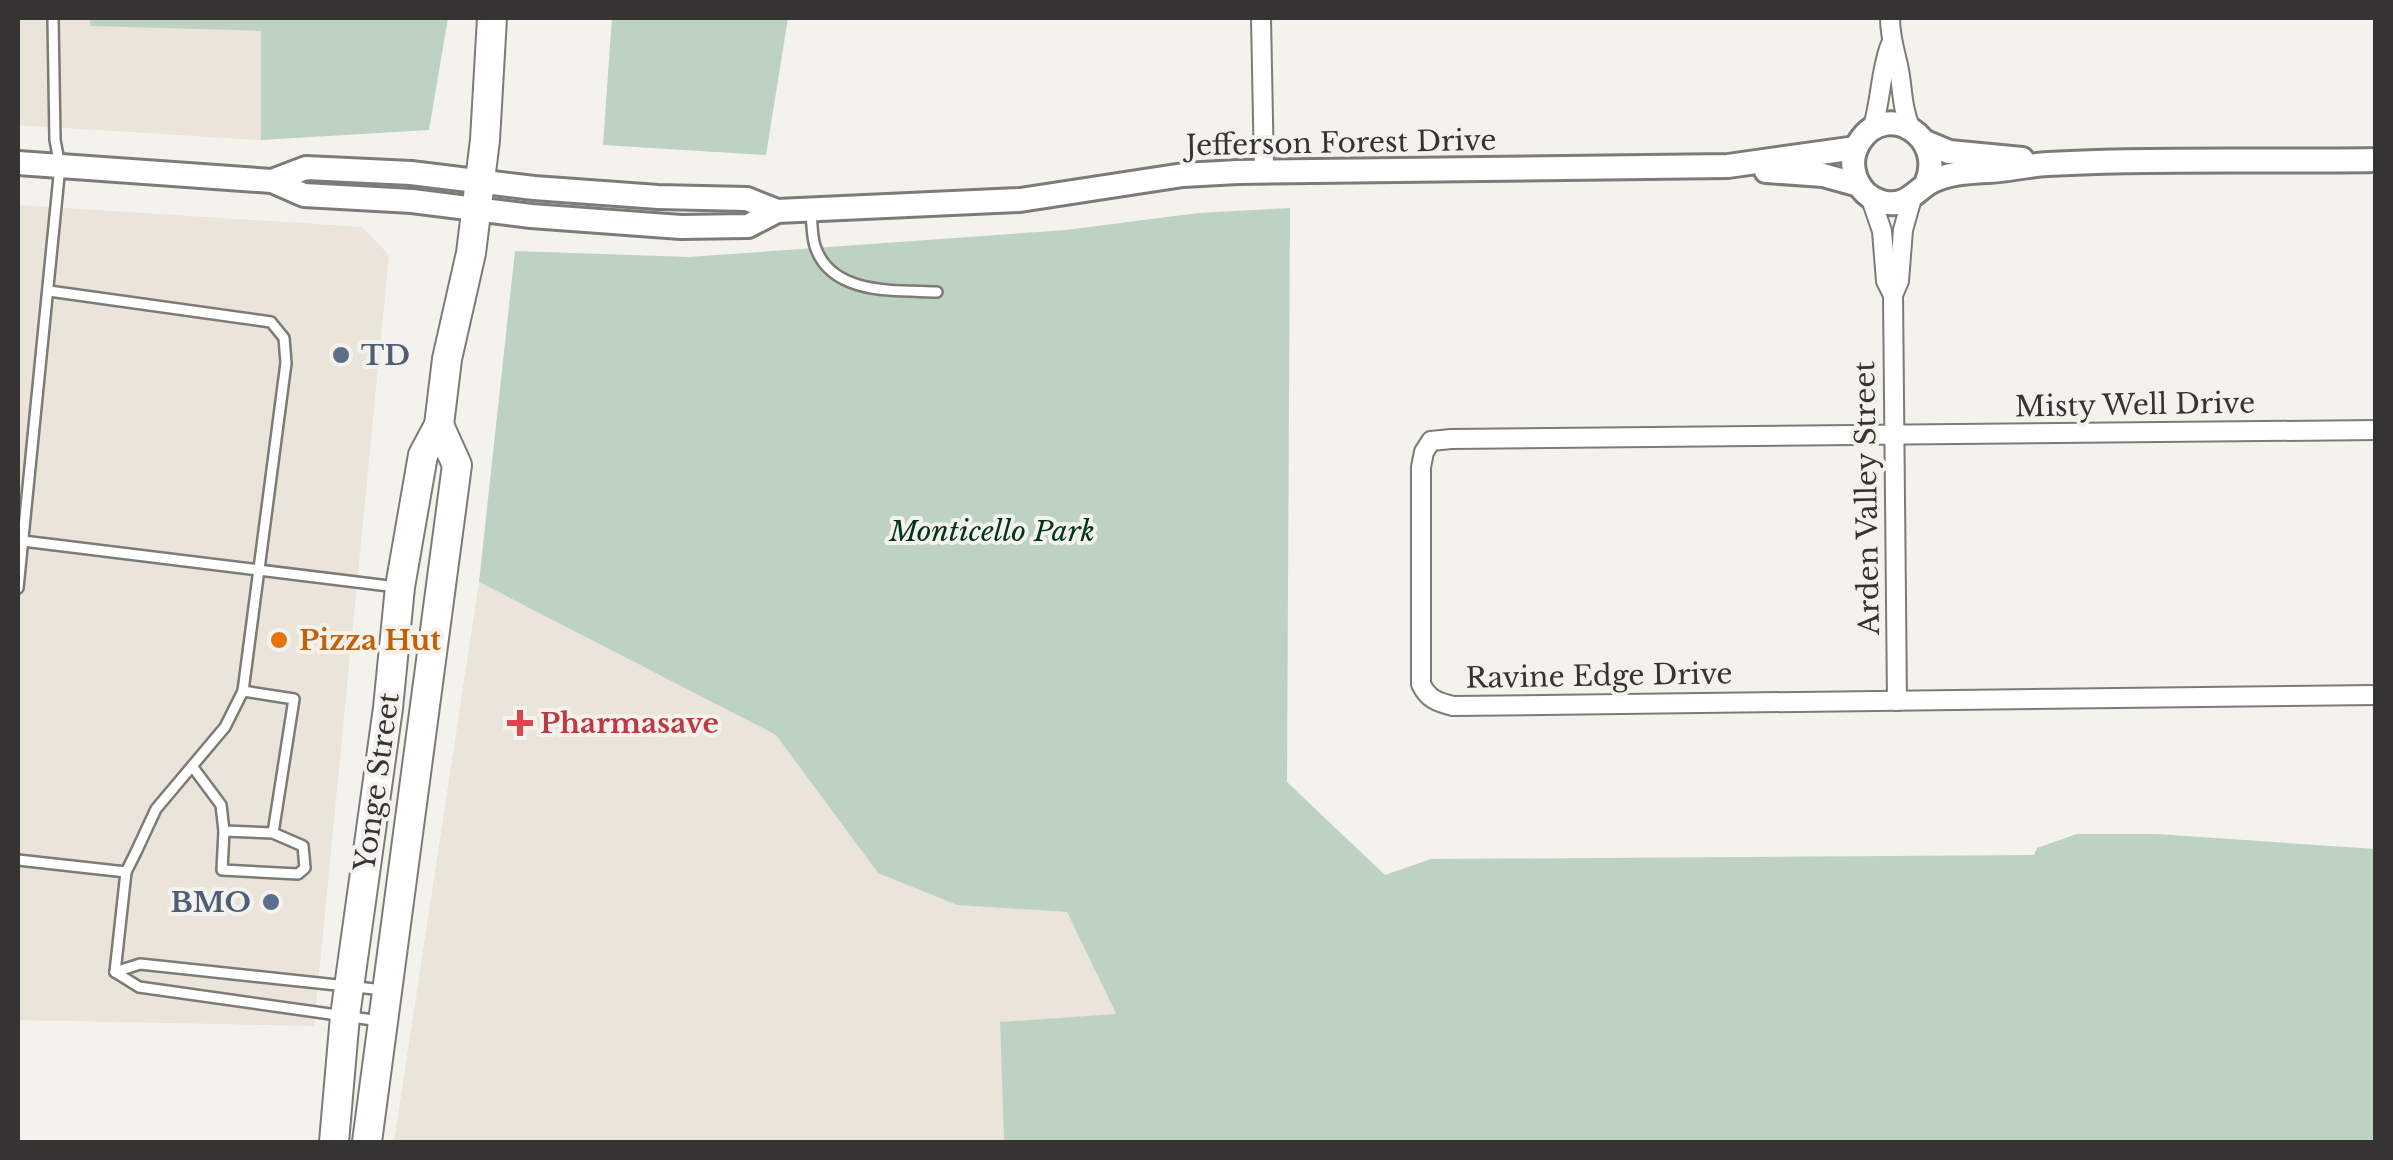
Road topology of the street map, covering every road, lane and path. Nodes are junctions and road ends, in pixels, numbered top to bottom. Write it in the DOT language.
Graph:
graph roads {
  1 [pos="53,18"];
  2 [pos="492,18"];
  3 [pos="1261,18"];
  4 [pos="1890,18"];
  5 [pos="1890,46"];
  6 [pos="1872,130"];
  7 [pos="1918,136"];
  8 [pos="1856,148"];
  9 [pos="2376,160"];
  10 [pos="18,164"];
  11 [pos="2045,164"];
  12 [pos="60,166"];
  13 [pos="1728,166"];
  14 [pos="1264,170"];
  15 [pos="1864,191"];
  16 [pos="1919,191"];
  17 [pos="478,195"];
  18 [pos="811,209"];
  19 [pos="49,290"];
  20 [pos="937,292"];
  21 [pos="1893,295"];
  22 [pos="439,426"];
  23 [pos="2376,430"];
  24 [pos="1894,435"];
  25 [pos="23,541"];
  26 [pos="257,570"];
  27 [pos="400,587"];
  28 [pos="18,588"];
  29 [pos="243,691"];
  30 [pos="2376,695"];
  31 [pos="1896,701"];
  32 [pos="192,766"];
  33 [pos="224,831"];
  34 [pos="273,833"];
  35 [pos="18,860"];
  36 [pos="126,872"];
  37 [pos="115,972"];
  38 [pos="349,985"];
  39 [pos="386,990"];
  40 [pos="345,1016"];
  41 [pos="382,1021"];
  42 [pos="334,1142"];
  43 [pos="367,1142"];
  1 -- 12 [label="lane"];
  2 -- 17 [label="main road, Yonge Street"];
  3 -- 14 [label="street"];
  4 -- 5 [label="street"];
  5 -- 6 [label="street"];
  5 -- 7 [label="street"];
  6 -- 7 [label="street"];
  6 -- 8 [label="street"];
  7 -- 11 [label="street"];
  7 -- 16 [label="street"];
  8 -- 13 [label="street, Jefferson Forest Drive"];
  8 -- 15 [label="street"];
  9 -- 11 [label="street"];
  10 -- 12 [label="street, Jefferson Forest Drive"];
  11 -- 16 [label="street"];
  12 -- 17 [label="street, Jefferson Forest Drive"];
  12 -- 19 [label="lane"];
  13 -- 14 [label="street, Jefferson Forest Drive"];
  13 -- 15 [label="street, Jefferson Forest Drive"];
  14 -- 18 [label="street, Jefferson Forest Drive"];
  15 -- 16 [label="street"];
  15 -- 21 [label="street, Arden Valley Street"];
  16 -- 21 [label="street, Arden Valley Street"];
  17 -- 18 [label="street, Jefferson Forest Drive"];
  17 -- 22 [label="main road, Yonge Street"];
  18 -- 20 [label="lane"];
  19 -- 25 [label="lane"];
  19 -- 26 [label="lane"];
  21 -- 24 [label="street, Arden Valley Street"];
  22 -- 27 [label="main road, Yonge Street"];
  22 -- 39 [label="main road, Yonge Street"];
  23 -- 24 [label="street, Misty Well Drive"];
  24 -- 31 [label="street, Arden Valley Street"];
  24 -- 31 [label="street, Ravine Edge Drive"];
  25 -- 26 [label="lane"];
  25 -- 28 [label="lane"];
  26 -- 27 [label="lane"];
  26 -- 29 [label="lane"];
  27 -- 38 [label="main road, Yonge Street"];
  29 -- 32 [label="lane"];
  29 -- 34 [label="lane"];
  30 -- 31 [label="street, Ravine Edge Drive"];
  32 -- 33 [label="lane"];
  32 -- 36 [label="lane"];
  33 -- 34 [label="lane"];
  33 -- 34 [label="lane"];
  35 -- 36 [label="lane"];
  36 -- 37 [label="lane"];
  37 -- 38 [label="lane"];
  37 -- 40 [label="lane"];
  38 -- 39 [label="lane"];
  38 -- 40 [label="main road, Yonge Street"];
  39 -- 41 [label="main road, Yonge Street"];
  40 -- 41 [label="lane"];
  40 -- 42 [label="main road, Yonge Street"];
  41 -- 43 [label="main road, Yonge Street"];
}
